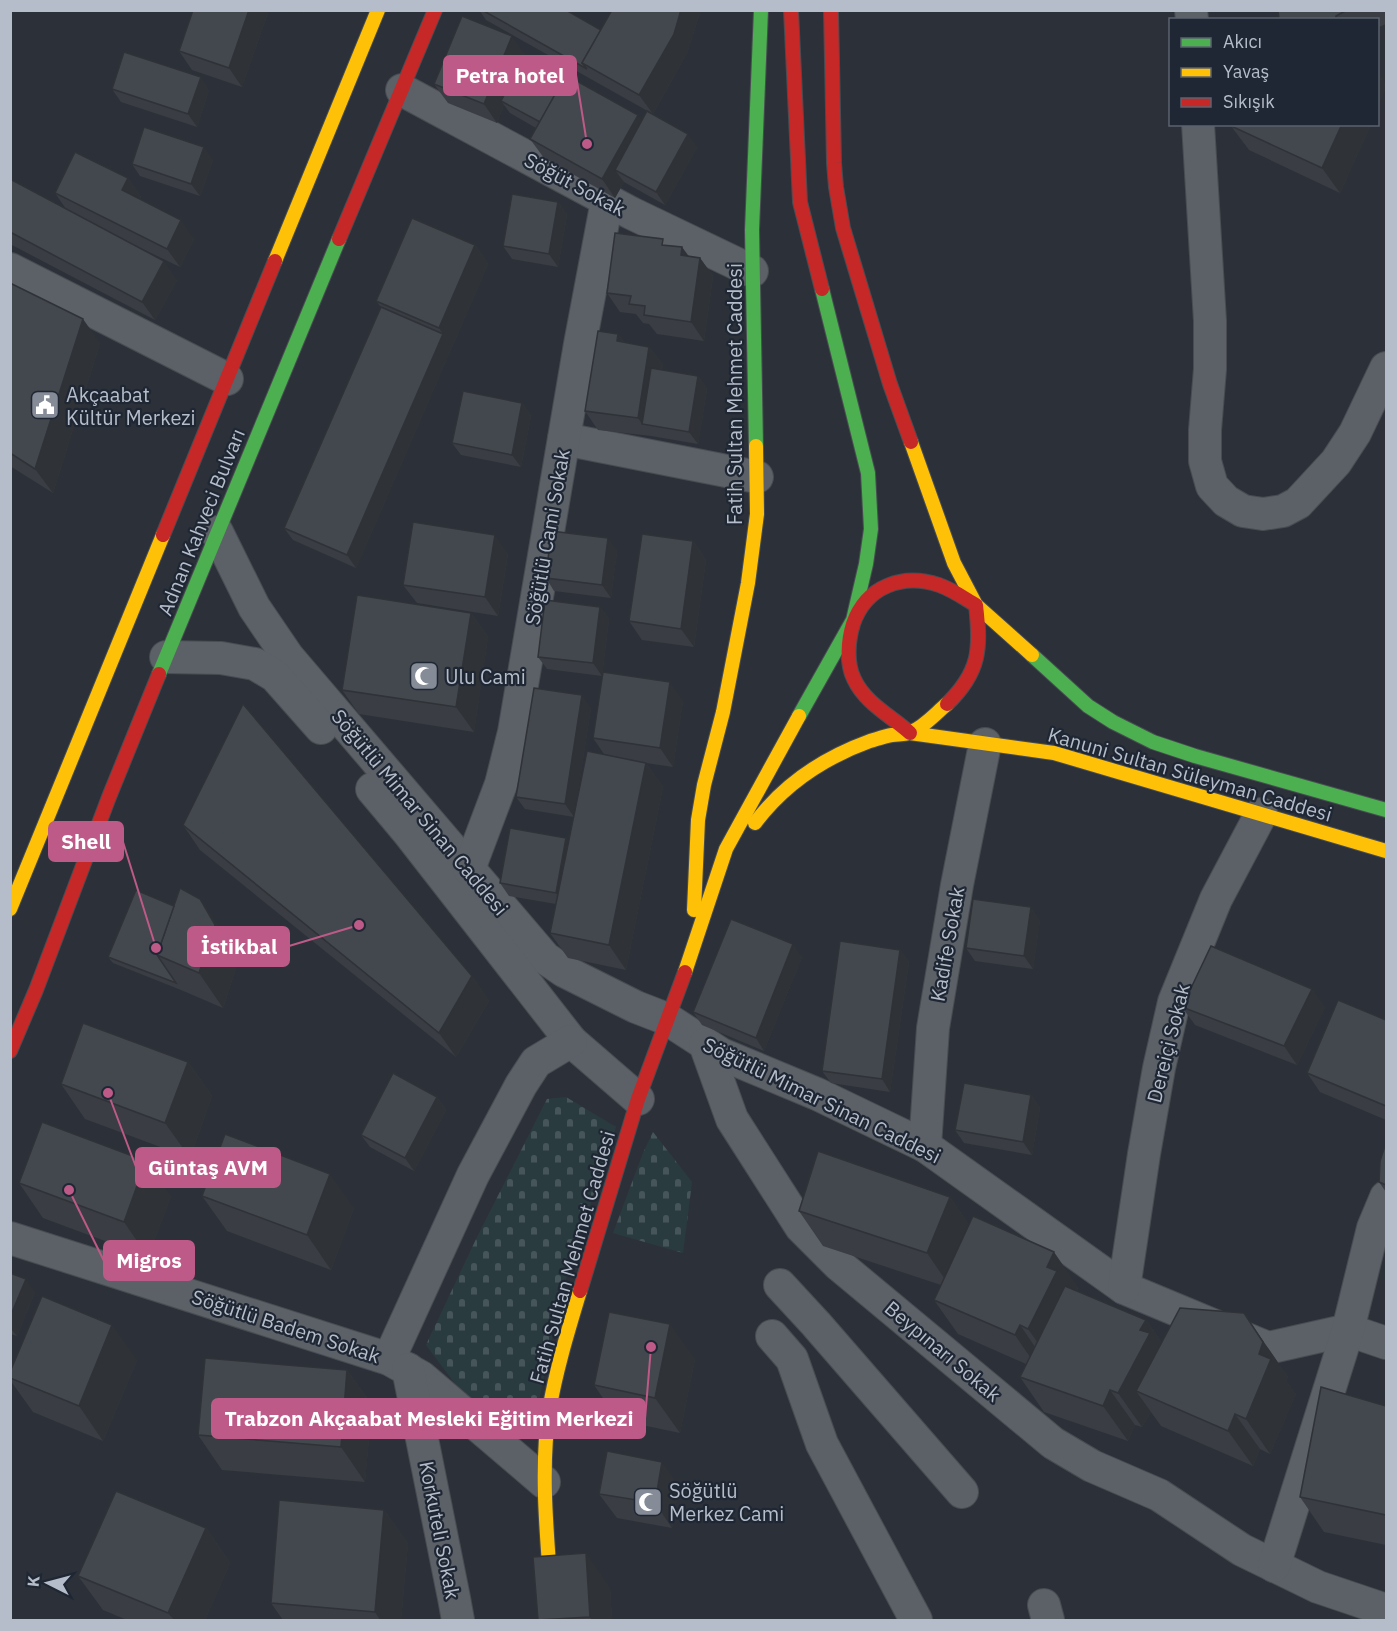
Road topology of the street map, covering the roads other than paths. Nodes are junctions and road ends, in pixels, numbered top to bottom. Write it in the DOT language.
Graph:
graph roads {
  1 [pos="378,10"];
  2 [pos="435,10"];
  3 [pos="761,10"];
  4 [pos="791,10"];
  5 [pos="831,10"];
  6 [pos="402,90"];
  7 [pos="1198,126"];
  8 [pos="607,201"];
  9 [pos="10,269"];
  10 [pos="753,271"];
  11 [pos="1386,368"];
  12 [pos="227,379"];
  13 [pos="564,439"];
  14 [pos="757,477"];
  15 [pos="217,532"];
  16 [pos="976,605"];
  17 [pos="853,620"];
  18 [pos="166,657"];
  19 [pos="910,733"];
  20 [pos="985,744"];
  21 [pos="1386,810"];
  22 [pos="1261,814"];
  23 [pos="1386,851"];
  24 [pos="469,869"];
  25 [pos="709,898"];
  26 [pos="10,909"];
  27 [pos="693,951"];
  28 [pos="667,1019"];
  29 [pos="571,1041"];
  30 [pos="705,1044"];
  31 [pos="10,1051"];
  32 [pos="638,1099"];
  33 [pos="926,1146"];
  34 [pos="1386,1197"];
  35 [pos="10,1238"];
  36 [pos="780,1285"];
  37 [pos="1124,1288"];
  38 [pos="1348,1330"];
  39 [pos="772,1336"];
  40 [pos="1386,1343"];
  41 [pos="399,1364"];
  42 [pos="544,1482"];
  43 [pos="962,1492"];
  44 [pos="1274,1566"];
  45 [pos="1386,1610"];
  46 [pos="458,1620"];
  47 [pos="554,1620"];
  48 [pos="916,1620"];
  1 -- 12 [label="main road, Adnan Kahveci Bulvarı"];
  2 -- 6 [label="main road, Adnan Kahveci Bulvarı"];
  3 -- 10 [label="main road, Fatih Sultan Mehmet Caddesi"];
  4 -- 17 [label="main road, Fatih Sultan Mehmet Caddesi"];
  5 -- 16 [label="main road, Fatih Sultan Mehmet Caddesi"];
  6 -- 8 [label="street, Söğüt Sokak"];
  6 -- 15 [label="main road, Adnan Kahveci Bulvarı"];
  7 -- 11 [label="street"];
  8 -- 10 [label="street, Söğüt Sokak"];
  8 -- 13 [label="street, Söğütlü Cami Sokak"];
  9 -- 12 [label="street"];
  10 -- 14 [label="main road, Fatih Sultan Mehmet Caddesi"];
  12 -- 26 [label="main road, Adnan Kahveci Bulvarı"];
  13 -- 14 [label="street"];
  13 -- 24 [label="street, Söğütlü Cami Sokak"];
  14 -- 27 [label="main road, Fatih Sultan Mehmet Caddesi"];
  15 -- 18 [label="main road, Adnan Kahveci Bulvarı"];
  15 -- 24 [label="street, Söğütlü Mimar Sinan Caddesi"];
  16 -- 17 [label="main road, Fatih Sultan Mehmet Caddesi"];
  16 -- 19 [label="main road, Fatih Sultan Mehmet Caddesi"];
  16 -- 21 [label="main road, Kanuni Sultan Süleyman Caddesi"];
  17 -- 19 [label="main road, Fatih Sultan Mehmet Caddesi"];
  17 -- 25 [label="main road, Fatih Sultan Mehmet Caddesi"];
  18 -- 29 [label="street, Söğütlü Mimar Sinan Caddesi"];
  18 -- 31 [label="main road, Adnan Kahveci Bulvarı"];
  19 -- 20 [label="main road, Kanuni Sultan Süleyman Caddesi"];
  19 -- 25 [label="main road, Fatih Sultan Mehmet Caddesi"];
  20 -- 22 [label="main road, Kanuni Sultan Süleyman Caddesi"];
  20 -- 33 [label="street, Kadife Sokak"];
  22 -- 23 [label="main road, Kanuni Sultan Süleyman Caddesi"];
  22 -- 37 [label="street, Dereiçi Sokak"];
  24 -- 28 [label="street, Söğütlü Mimar Sinan Caddesi"];
  25 -- 27 [label="main road, Fatih Sultan Mehmet Caddesi"];
  27 -- 28 [label="main road, Fatih Sultan Mehmet Caddesi"];
  28 -- 30 [label="street, Söğütlü Mimar Sinan Caddesi"];
  28 -- 32 [label="main road, Fatih Sultan Mehmet Caddesi"];
  29 -- 32 [label="street, Söğütlü Mimar Sinan Caddesi"];
  29 -- 41 [label="street, Söğütlü Badem Sokak"];
  30 -- 33 [label="street, Söğütlü Mimar Sinan Caddesi"];
  30 -- 44 [label="street, Beypınarı Sokak"];
  32 -- 42 [label="main road, Fatih Sultan Mehmet Caddesi"];
  33 -- 37 [label="street, Söğütlü Mimar Sinan Caddesi"];
  34 -- 38 [label="street"];
  35 -- 41 [label="street, Söğütlü Badem Sokak"];
  36 -- 43 [label="street"];
  37 -- 38 [label="street, Söğütlü Mimar Sinan Caddesi"];
  38 -- 40 [label="street"];
  38 -- 44 [label="street"];
  39 -- 48 [label="street"];
  41 -- 42 [label="street, Söğütlü Badem Sokak"];
  41 -- 46 [label="street, Korkuteli Sokak"];
  42 -- 47 [label="main road, Fatih Sultan Mehmet Caddesi"];
  44 -- 45 [label="street, Beypınarı Sokak"];
}
